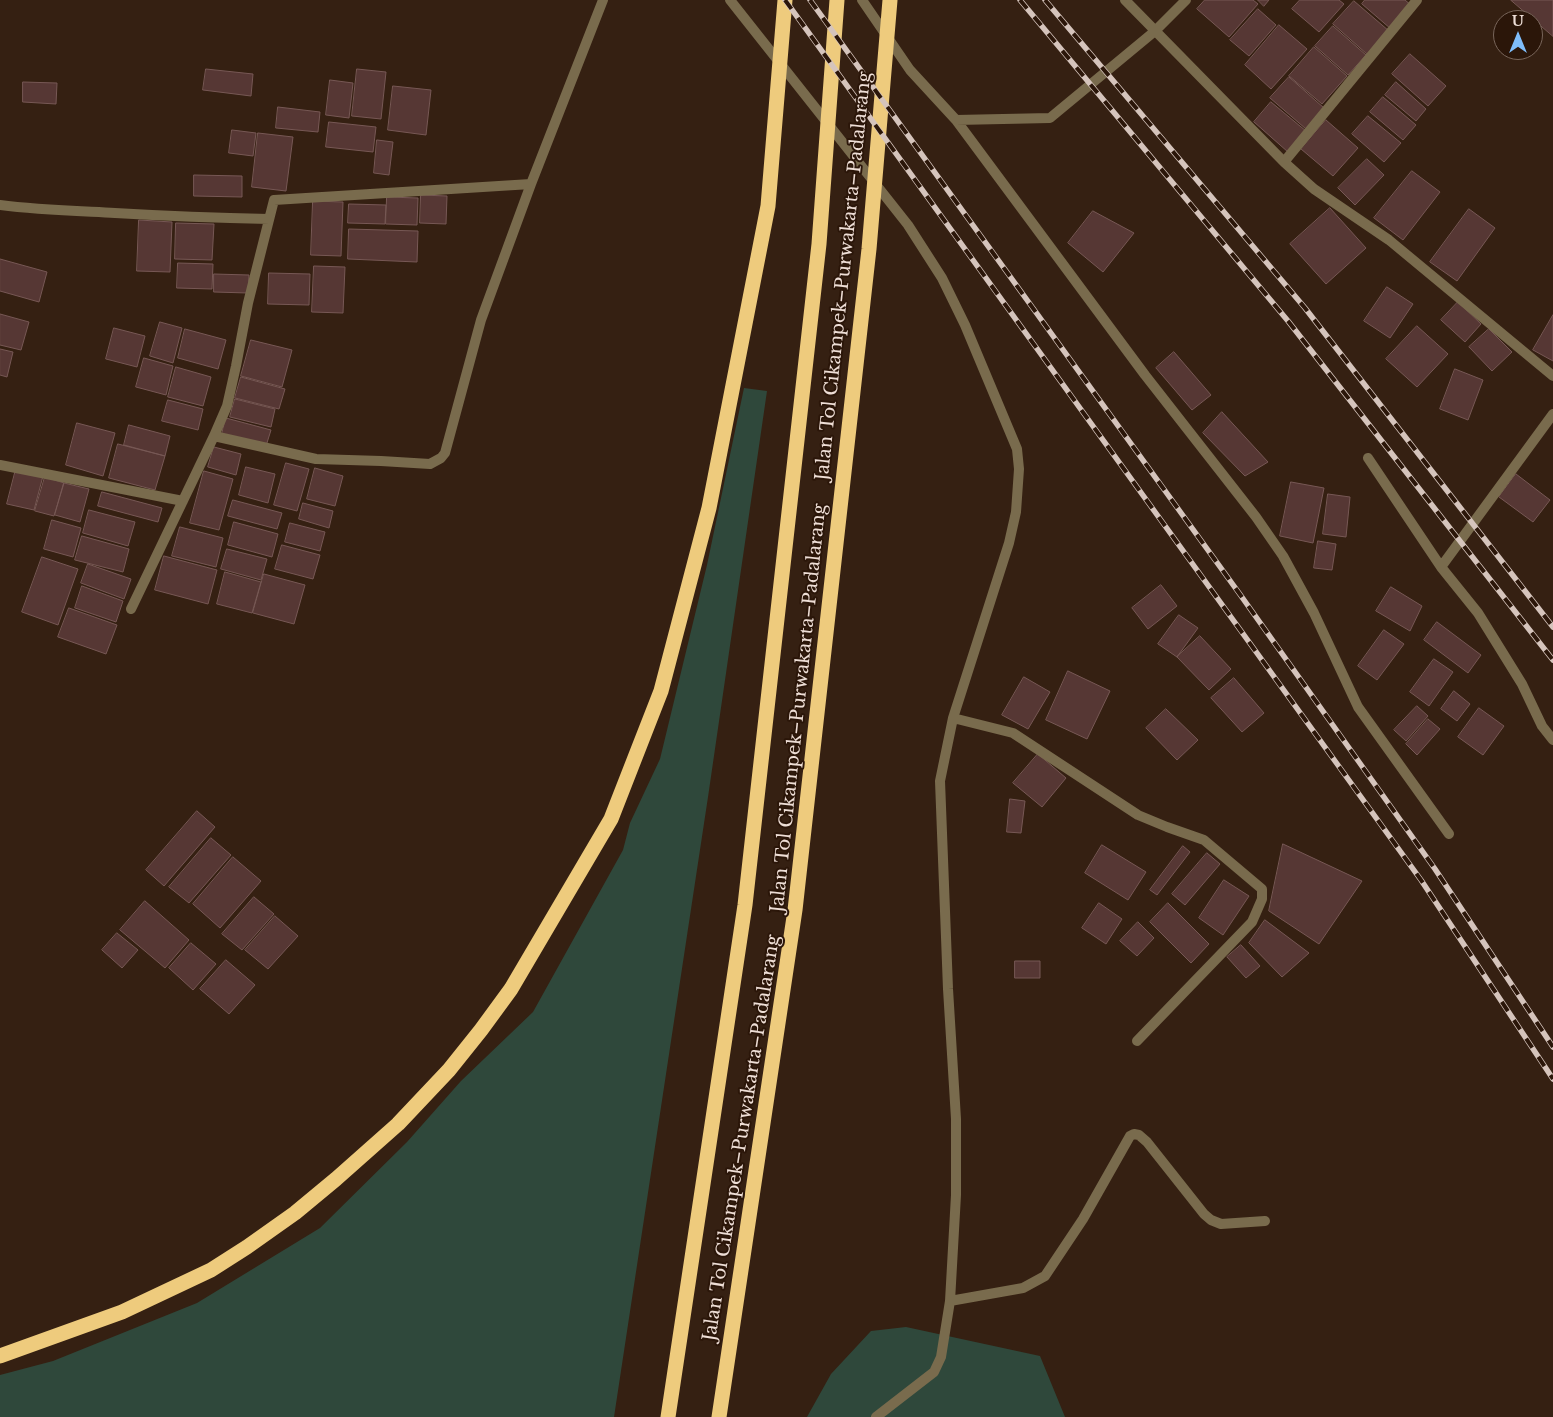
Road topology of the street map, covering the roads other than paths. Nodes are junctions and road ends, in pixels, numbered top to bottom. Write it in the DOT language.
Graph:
graph roads {
  1 [pos="603,0"];
  2 [pos="730,0"];
  3 [pos="785,0"];
  4 [pos="837,0"];
  5 [pos="862,0"];
  6 [pos="890,0"];
  7 [pos="1125,0"];
  8 [pos="1186,0"];
  9 [pos="1417,0"];
  10 [pos="1154,31"];
  11 [pos="956,120"];
  12 [pos="1284,162"];
  13 [pos="530,184"];
  14 [pos="0,204"];
  15 [pos="269,219"];
  16 [pos="1553,376"];
  17 [pos="1553,414"];
  18 [pos="214,436"];
  19 [pos="1368,458"];
  20 [pos="0,465"];
  21 [pos="183,500"];
  22 [pos="1441,568"];
  23 [pos="131,609"];
  24 [pos="953,718"];
  25 [pos="1553,740"];
  26 [pos="1449,834"];
  27 [pos="1137,1041"];
  28 [pos="1266,1220"];
  29 [pos="950,1301"];
  30 [pos="0,1356"];
  31 [pos="668,1417"];
  32 [pos="719,1417"];
  33 [pos="876,1417"];
  1 -- 13 [label="street"];
  2 -- 24 [label="street"];
  3 -- 30 [label="highway"];
  4 -- 31 [label="highway, Jalan Tol Cikampek–Purwakarta–Padalarang"];
  5 -- 11 [label="street"];
  6 -- 32 [label="highway, Jalan Tol Cikampek–Purwakarta–Padalarang"];
  7 -- 10 [label="street"];
  8 -- 10 [label="street"];
  9 -- 12 [label="street"];
  10 -- 11 [label="street"];
  10 -- 12 [label="street"];
  11 -- 26 [label="street"];
  12 -- 16 [label="street"];
  13 -- 15 [label="street"];
  13 -- 18 [label="street"];
  14 -- 15 [label="street"];
  15 -- 18 [label="street"];
  17 -- 22 [label="street"];
  18 -- 21 [label="street"];
  19 -- 22 [label="street"];
  20 -- 21 [label="street"];
  21 -- 23 [label="street"];
  22 -- 25 [label="street"];
  24 -- 27 [label="street"];
  24 -- 29 [label="street"];
  28 -- 29 [label="street"];
  29 -- 33 [label="street"];
}
